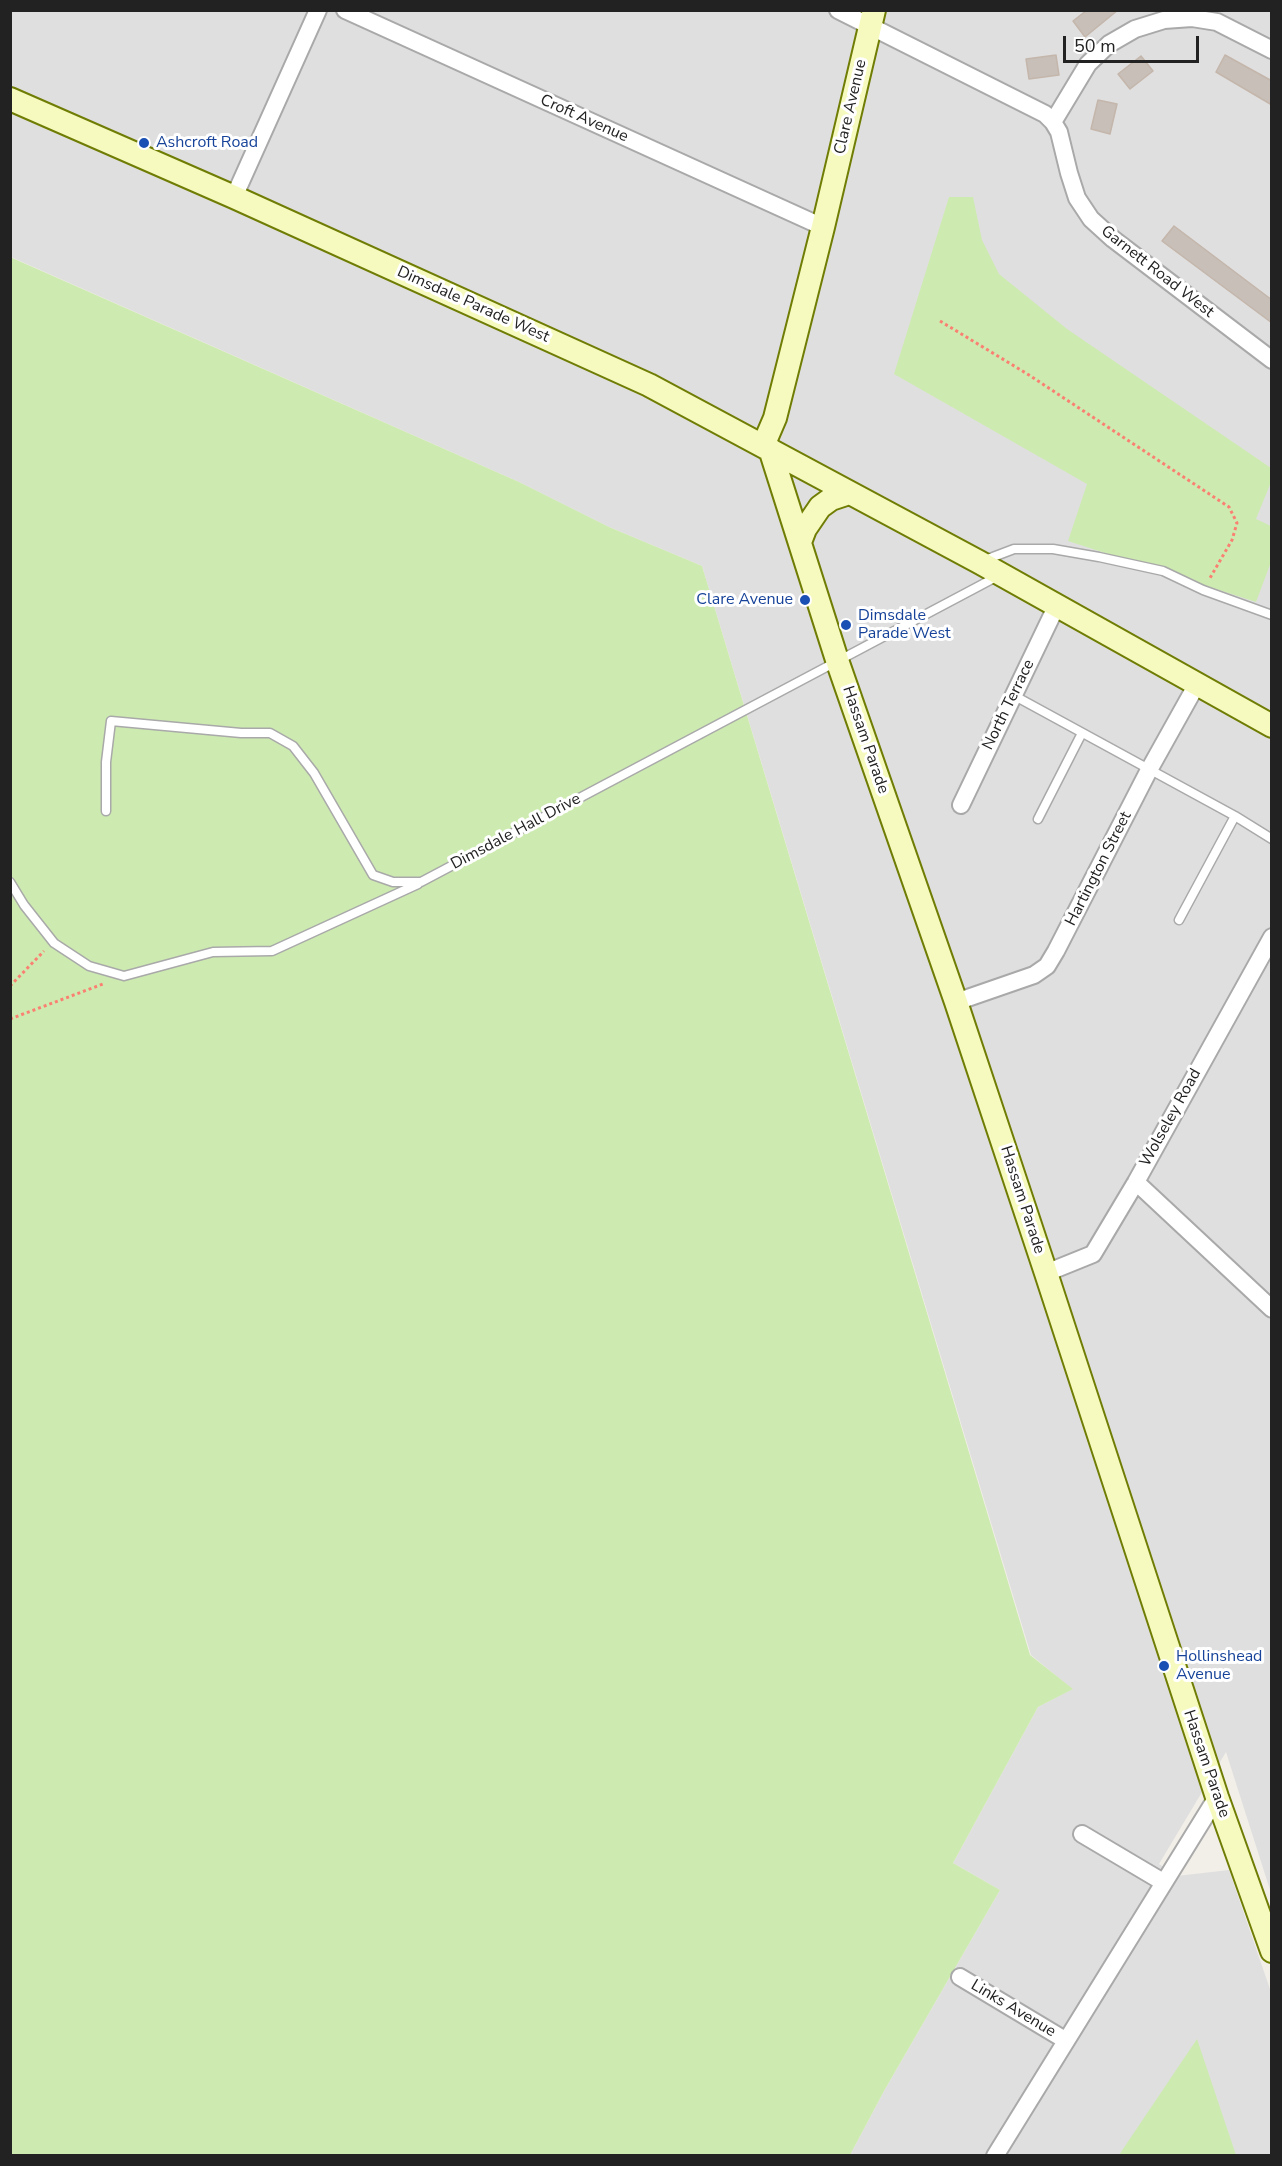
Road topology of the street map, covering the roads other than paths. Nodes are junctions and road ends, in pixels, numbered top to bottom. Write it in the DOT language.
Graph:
graph roads {
  1 [pos="318,10"];
  2 [pos="345,10"];
  3 [pos="838,10"];
  4 [pos="872,19"];
  5 [pos="1272,50"];
  6 [pos="10,99"];
  7 [pos="1053,122"];
  8 [pos="234,197"];
  9 [pos="823,227"];
  10 [pos="1272,360"];
  11 [pos="766,448"];
  12 [pos="849,493"];
  13 [pos="800,542"];
  14 [pos="979,562"];
  15 [pos="1001,575"];
  16 [pos="1057,605"];
  17 [pos="1272,615"];
  18 [pos="838,663"];
  19 [pos="1197,684"];
  20 [pos="1013,695"];
  21 [pos="1272,726"];
  22 [pos="1082,733"];
  23 [pos="1149,770"];
  24 [pos="961,805"];
  25 [pos="106,811"];
  26 [pos="1235,816"];
  27 [pos="1038,819"];
  28 [pos="1272,839"];
  29 [pos="10,882"];
  30 [pos="421,882"];
  31 [pos="1179,920"];
  32 [pos="1272,937"];
  33 [pos="956,1002"];
  34 [pos="1136,1182"];
  35 [pos="1046,1273"];
  36 [pos="1272,1309"];
  37 [pos="1217,1797"];
  38 [pos="1082,1834"];
  39 [pos="1163,1882"];
  40 [pos="1272,1951"];
  41 [pos="960,1977"];
  42 [pos="1065,2040"];
  43 [pos="995,2156"];
  1 -- 8 [label="street"];
  2 -- 9 [label="street, Croft Avenue"];
  3 -- 4 [label="street"];
  4 -- 7 [label="street"];
  4 -- 9 [label="street, Clare Avenue"];
  5 -- 7 [label="street"];
  6 -- 8 [label="street, Dimsdale Parade West"];
  7 -- 10 [label="street, Garnett Road West"];
  8 -- 11 [label="street, Dimsdale Parade West"];
  9 -- 11 [label="street, Clare Avenue"];
  11 -- 12 [label="street, Dimsdale Parade West"];
  11 -- 13 [label="street, Hassam Parade"];
  12 -- 13 [label="street"];
  12 -- 14 [label="street, Dimsdale Parade West"];
  13 -- 18 [label="street, Hassam Parade"];
  14 -- 15 [label="street, Dimsdale Parade West"];
  14 -- 17 [label="lane"];
  15 -- 16 [label="street, Dimsdale Parade West"];
  15 -- 18 [label="lane, Dimsdale Hall Drive"];
  16 -- 19 [label="street, Dimsdale Parade West"];
  16 -- 20 [label="street, North Terrace"];
  18 -- 30 [label="lane, Dimsdale Hall Drive"];
  18 -- 33 [label="street, Hassam Parade"];
  19 -- 21 [label="street, Dimsdale Parade West"];
  19 -- 23 [label="street, Hartington Street"];
  20 -- 22 [label="lane"];
  20 -- 24 [label="street, North Terrace"];
  22 -- 23 [label="lane"];
  22 -- 27 [label="lane"];
  23 -- 26 [label="lane"];
  23 -- 33 [label="street, Hartington Street"];
  25 -- 30 [label="lane, Dimsdale Hall Drive"];
  26 -- 28 [label="lane"];
  26 -- 31 [label="lane"];
  29 -- 30 [label="lane"];
  32 -- 34 [label="street, Wolseley Road"];
  33 -- 35 [label="street, Hassam Parade"];
  34 -- 35 [label="street, Wolseley Road"];
  34 -- 36 [label="street"];
  35 -- 37 [label="street, Hassam Parade"];
  37 -- 39 [label="street"];
  37 -- 40 [label="street, Hassam Parade"];
  38 -- 39 [label="street"];
  39 -- 42 [label="street"];
  41 -- 42 [label="street, Links Avenue"];
  42 -- 43 [label="street"];
}
